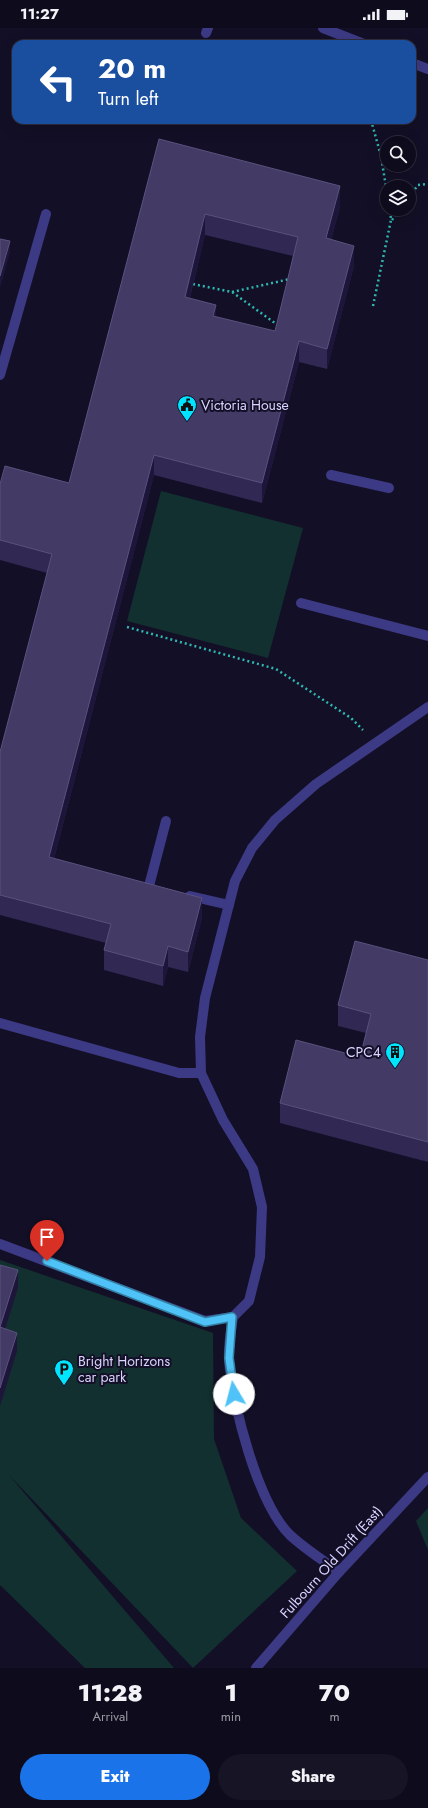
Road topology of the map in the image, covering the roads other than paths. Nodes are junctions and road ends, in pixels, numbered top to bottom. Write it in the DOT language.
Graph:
graph roads {
  1 [pos="324,28"];
  2 [pos="354,40"];
  3 [pos="416,64"];
  4 [pos="428,69"];
  5 [pos="46,214"];
  6 [pos="0,375"];
  7 [pos="330,475"];
  8 [pos="389,488"];
  9 [pos="301,603"];
  10 [pos="428,636"];
  11 [pos="428,707"];
  12 [pos="166,821"];
  13 [pos="149,886"];
  14 [pos="178,893"];
  15 [pos="229,905"];
  16 [pos="0,1023"];
  17 [pos="201,1074"];
  18 [pos="0,1244"];
  19 [pos="232,1317"];
  20 [pos="428,1477"];
  21 [pos="339,1572"];
  22 [pos="256,1668"];
  1 -- 2 [label="street"];
  3 -- 4 [label="street"];
  5 -- 6 [label="street"];
  7 -- 8 [label="street"];
  9 -- 10 [label="street"];
  11 -- 15 [label="street"];
  12 -- 13 [label="street"];
  14 -- 15 [label="street"];
  15 -- 17 [label="street"];
  16 -- 17 [label="street"];
  17 -- 19 [label="street"];
  18 -- 19 [label="street"];
  19 -- 21 [label="street"];
  20 -- 21 [label="street, Fulbourn Old Drift (East)"];
  21 -- 22 [label="street, Fulbourn Old Drift (East)"];
}
